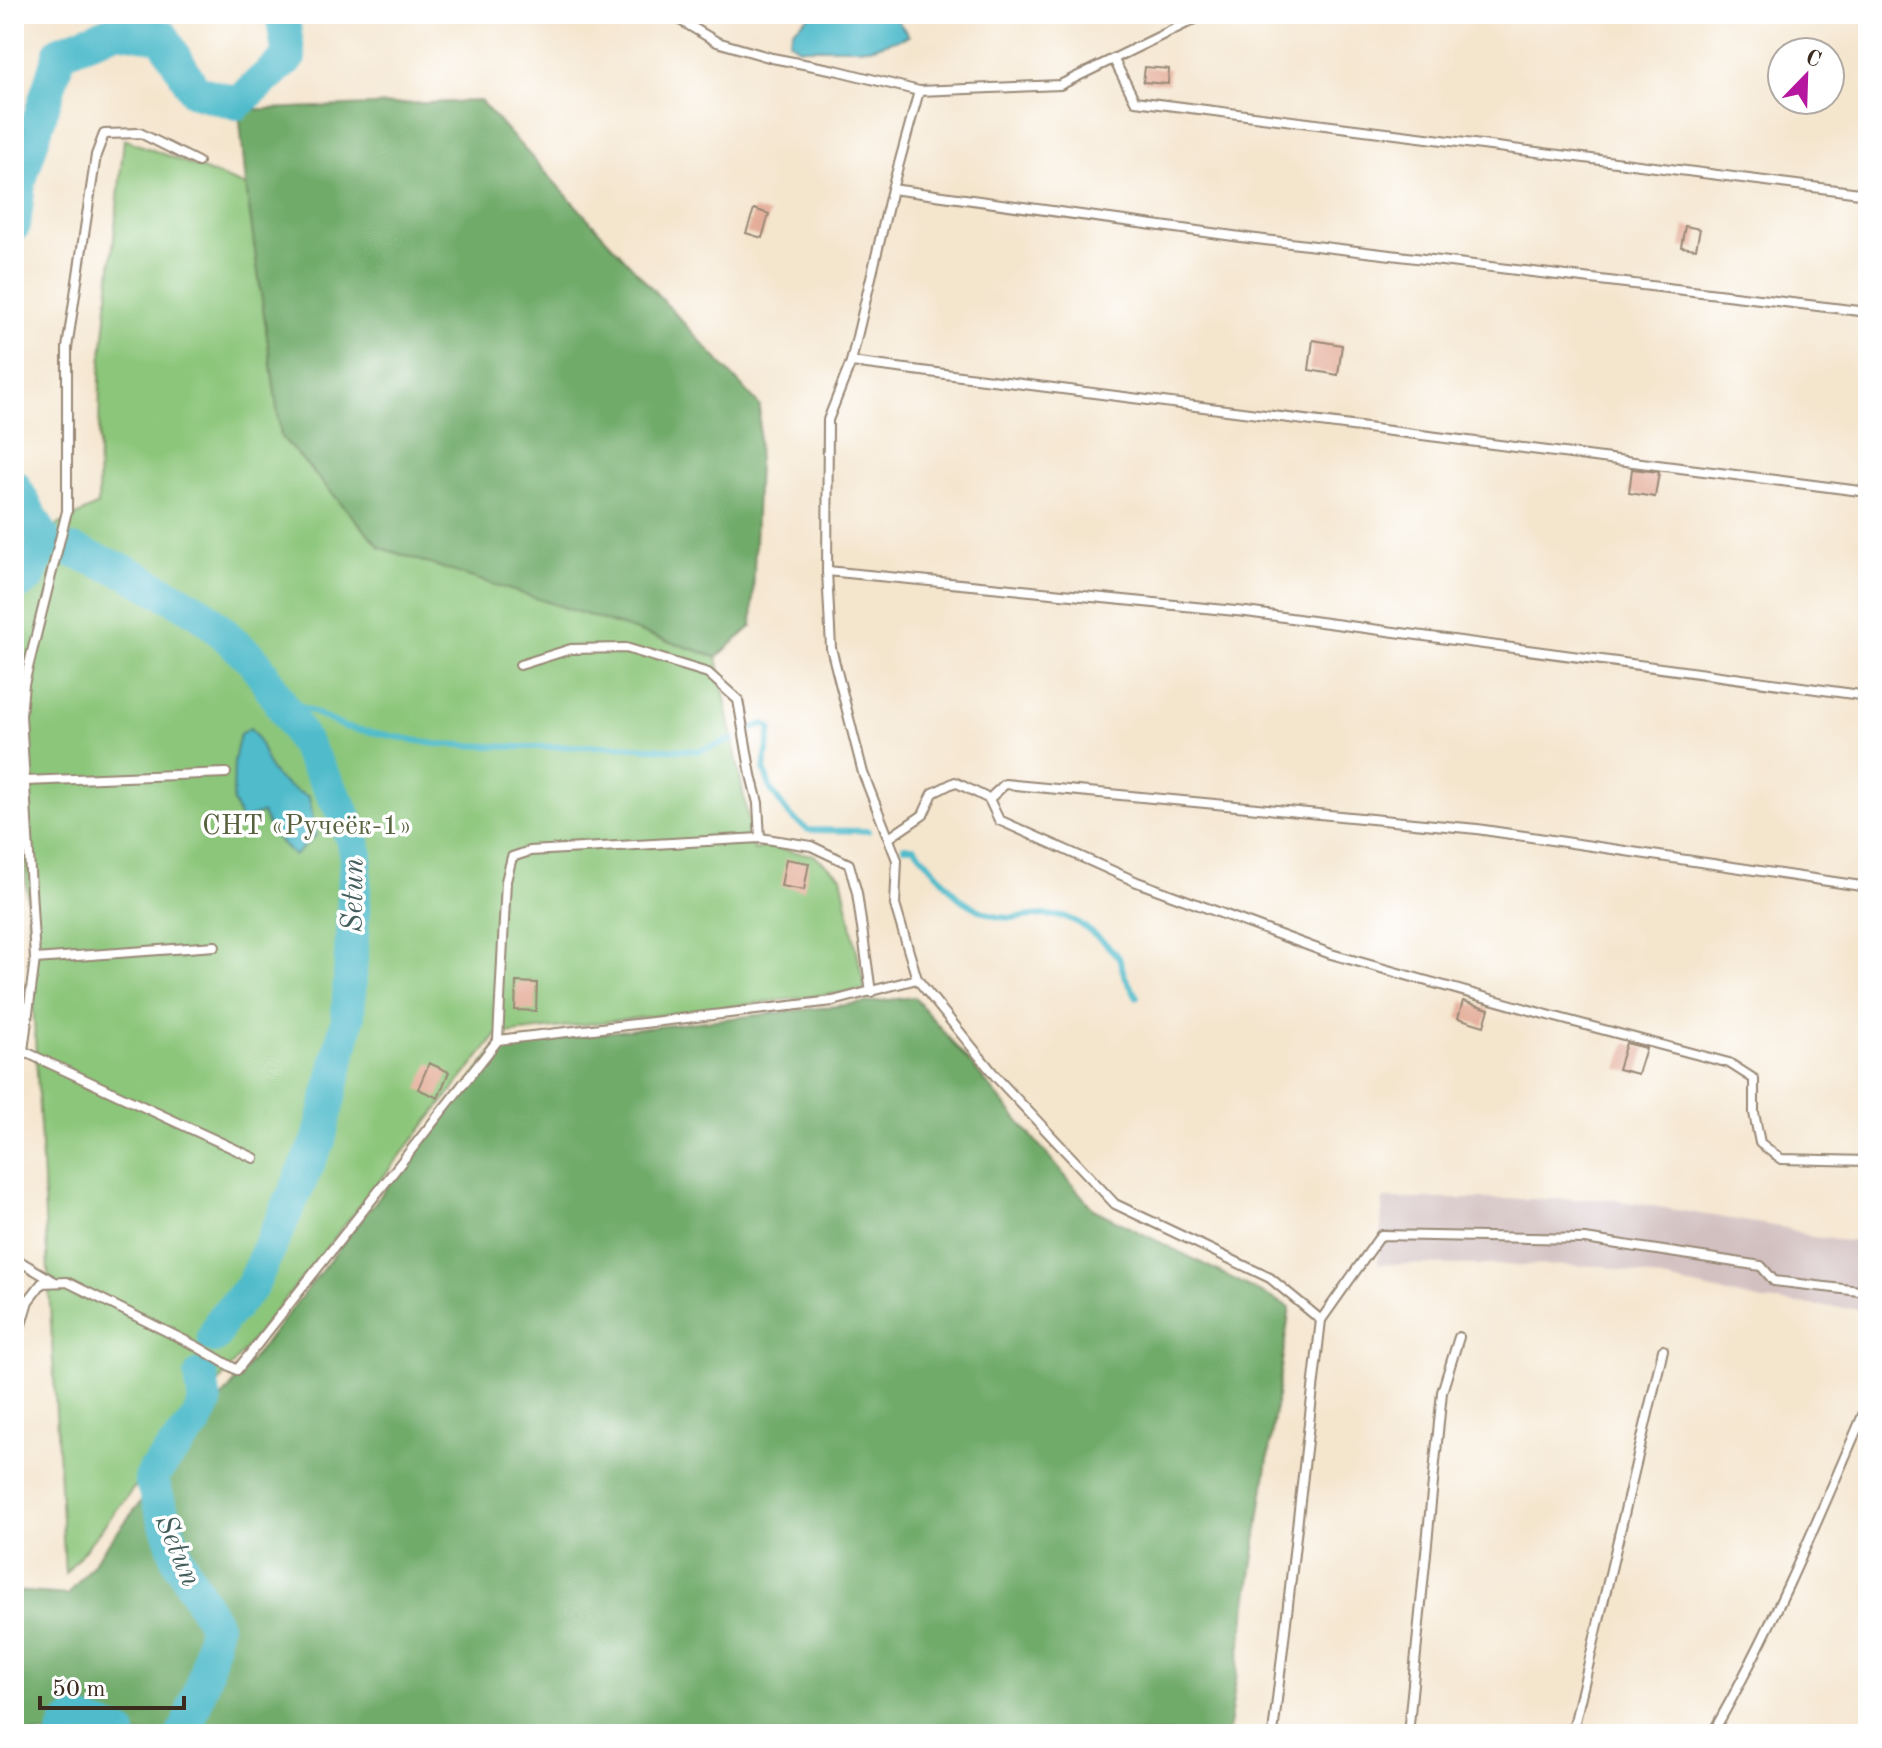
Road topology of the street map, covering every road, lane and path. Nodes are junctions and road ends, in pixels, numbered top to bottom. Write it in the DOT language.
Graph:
graph roads {
  1 [pos="670,14"];
  2 [pos="1200,14"];
  3 [pos="1114,60"];
  4 [pos="919,91"];
  5 [pos="198,162"];
  6 [pos="892,189"];
  7 [pos="1868,194"];
  8 [pos="1868,312"];
  9 [pos="851,362"];
  10 [pos="1868,492"];
  11 [pos="827,571"];
  12 [pos="520,665"];
  13 [pos="1868,696"];
  14 [pos="226,773"];
  15 [pos="25,781"];
  16 [pos="989,799"];
  17 [pos="760,838"];
  18 [pos="889,838"];
  19 [pos="1868,887"];
  20 [pos="215,946"];
  21 [pos="35,959"];
  22 [pos="917,979"];
  23 [pos="871,992"];
  24 [pos="498,1040"];
  25 [pos="23,1051"];
  26 [pos="14,1075"];
  27 [pos="254,1158"];
  28 [pos="1868,1161"];
  29 [pos="14,1258"];
  30 [pos="56,1283"];
  31 [pos="1868,1292"];
  32 [pos="1321,1320"];
  33 [pos="1459,1337"];
  34 [pos="14,1348"];
  35 [pos="1663,1350"];
  36 [pos="1868,1403"];
  37 [pos="1273,1734"];
  38 [pos="1408,1734"];
  39 [pos="1572,1734"];
  40 [pos="1712,1734"];
  1 -- 4 [label="lane"];
  2 -- 3 [label="lane"];
  3 -- 4 [label="lane"];
  3 -- 7 [label="lane"];
  4 -- 6 [label="lane"];
  5 -- 15 [label="lane"];
  6 -- 8 [label="lane"];
  6 -- 9 [label="lane"];
  9 -- 10 [label="lane"];
  9 -- 11 [label="lane"];
  11 -- 13 [label="lane"];
  11 -- 18 [label="lane"];
  12 -- 17 [label="lane"];
  14 -- 15 [label="lane"];
  15 -- 21 [label="lane"];
  16 -- 18 [label="lane"];
  16 -- 19 [label="lane"];
  16 -- 28 [label="lane"];
  17 -- 23 [label="lane"];
  17 -- 24 [label="lane"];
  18 -- 22 [label="lane"];
  20 -- 21 [label="lane"];
  21 -- 25 [label="lane"];
  22 -- 23 [label="lane"];
  22 -- 32 [label="lane"];
  23 -- 24 [label="lane"];
  24 -- 30 [label="lane"];
  25 -- 26 [label="lane"];
  25 -- 27 [label="lane"];
  29 -- 30 [label="lane"];
  30 -- 34 [label="lane"];
  31 -- 32 [label="lane"];
  32 -- 37 [label="lane"];
  33 -- 38 [label="lane"];
  35 -- 39 [label="lane"];
  36 -- 40 [label="lane"];
}
